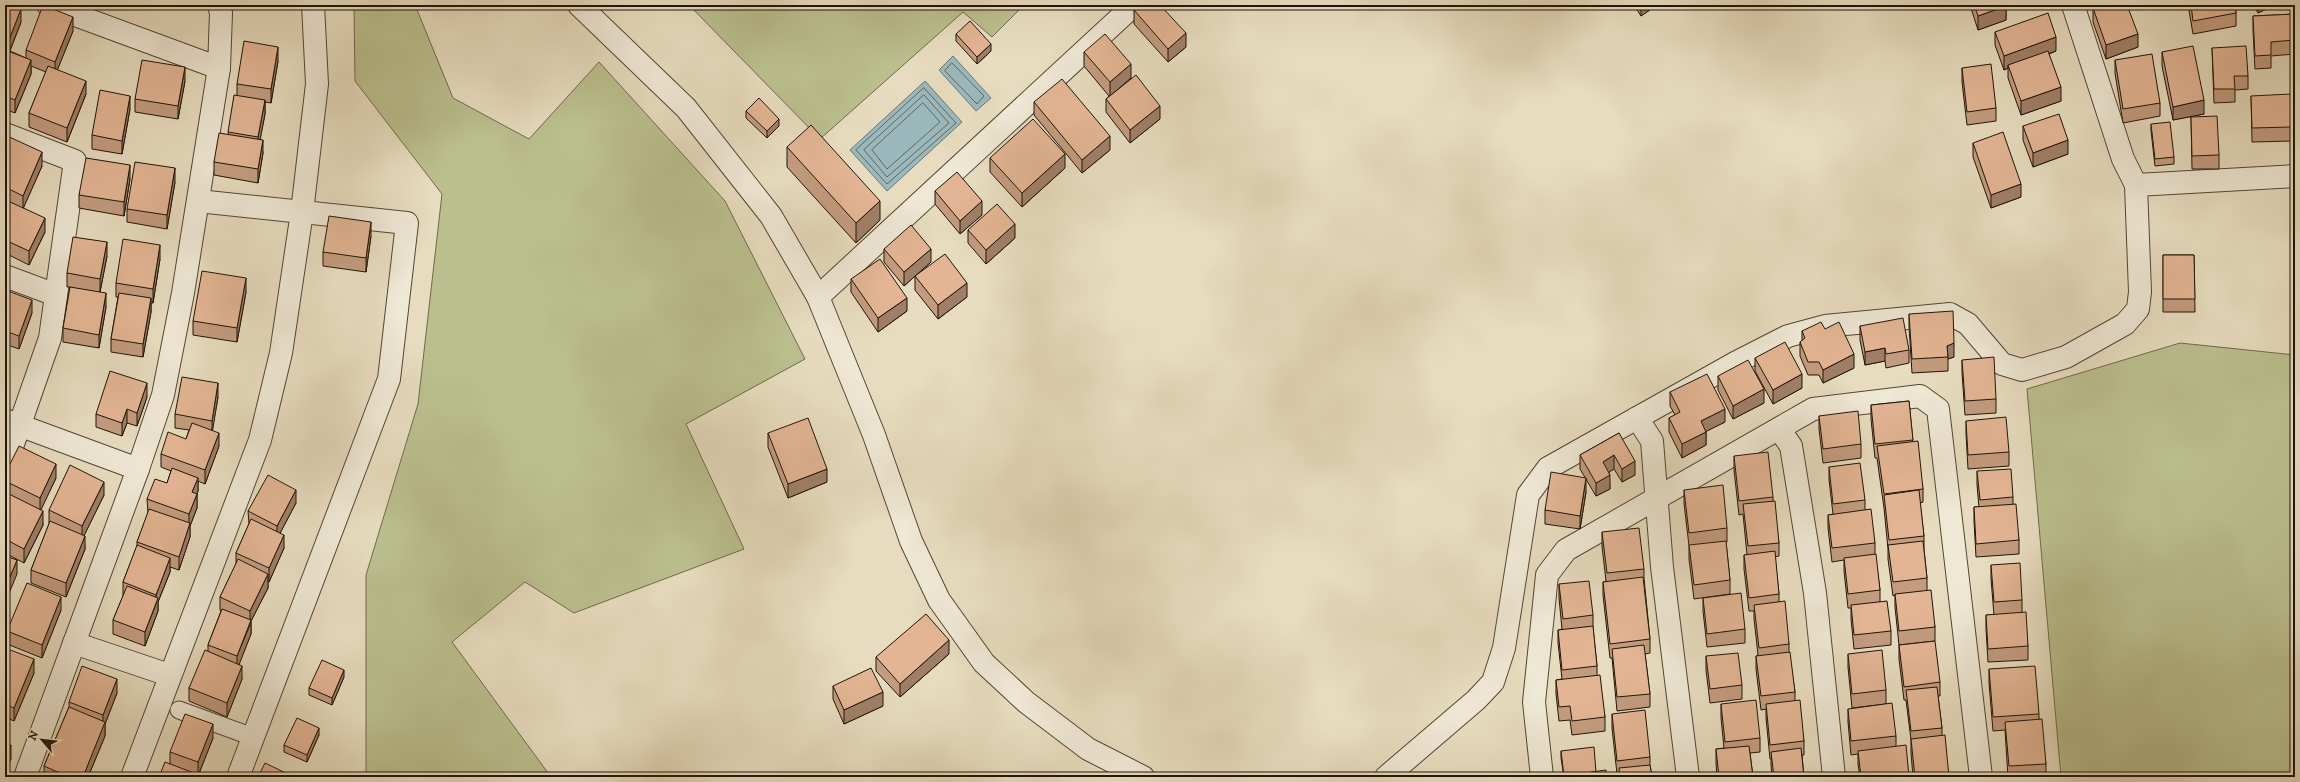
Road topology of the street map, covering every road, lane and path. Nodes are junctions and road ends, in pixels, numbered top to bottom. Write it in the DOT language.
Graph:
graph roads {
  1 [pos="48,5"];
  2 [pos="219,5"];
  3 [pos="313,5"];
  4 [pos="579,5"];
  5 [pos="1134,5"];
  6 [pos="2073,5"];
  7 [pos="219,68"];
  8 [pos="5,134"];
  9 [pos="2295,176"];
  10 [pos="2136,185"];
  11 [pos="198,201"];
  12 [pos="302,212"];
  13 [pos="5,276"];
  14 [pos="56,295"];
  15 [pos="818,297"];
  16 [pos="1637,418"];
  17 [pos="13,423"];
  18 [pos="1779,429"];
  19 [pos="5,467"];
  20 [pos="138,469"];
  21 [pos="1658,498"];
  22 [pos="74,643"];
  23 [pos="169,675"];
  24 [pos="179,710"];
  25 [pos="253,737"];
  26 [pos="25,777"];
  27 [pos="132,777"];
  28 [pos="238,777"];
  29 [pos="1144,777"];
  30 [pos="1386,777"];
  31 [pos="1542,777"];
  32 [pos="1688,777"];
  33 [pos="1834,777"];
  34 [pos="1981,777"];
  1 -- 7 [label="street"];
  2 -- 7 [label="street"];
  3 -- 12 [label="street"];
  4 -- 15 [label="street"];
  5 -- 15 [label="street"];
  6 -- 10 [label="street"];
  7 -- 11 [label="street"];
  8 -- 14 [label="street"];
  9 -- 10 [label="street"];
  10 -- 16 [label="street"];
  11 -- 12 [label="street"];
  11 -- 20 [label="street"];
  12 -- 23 [label="street"];
  12 -- 25 [label="street"];
  13 -- 14 [label="street"];
  14 -- 17 [label="street"];
  15 -- 29 [label="street"];
  16 -- 21 [label="street"];
  16 -- 30 [label="street"];
  17 -- 19 [label="street"];
  17 -- 20 [label="street"];
  18 -- 21 [label="street"];
  18 -- 33 [label="street"];
  18 -- 34 [label="street"];
  20 -- 22 [label="street"];
  21 -- 31 [label="street"];
  21 -- 32 [label="street"];
  22 -- 23 [label="street"];
  22 -- 26 [label="street"];
  23 -- 27 [label="street"];
  24 -- 25 [label="street"];
  25 -- 28 [label="street"];
}
